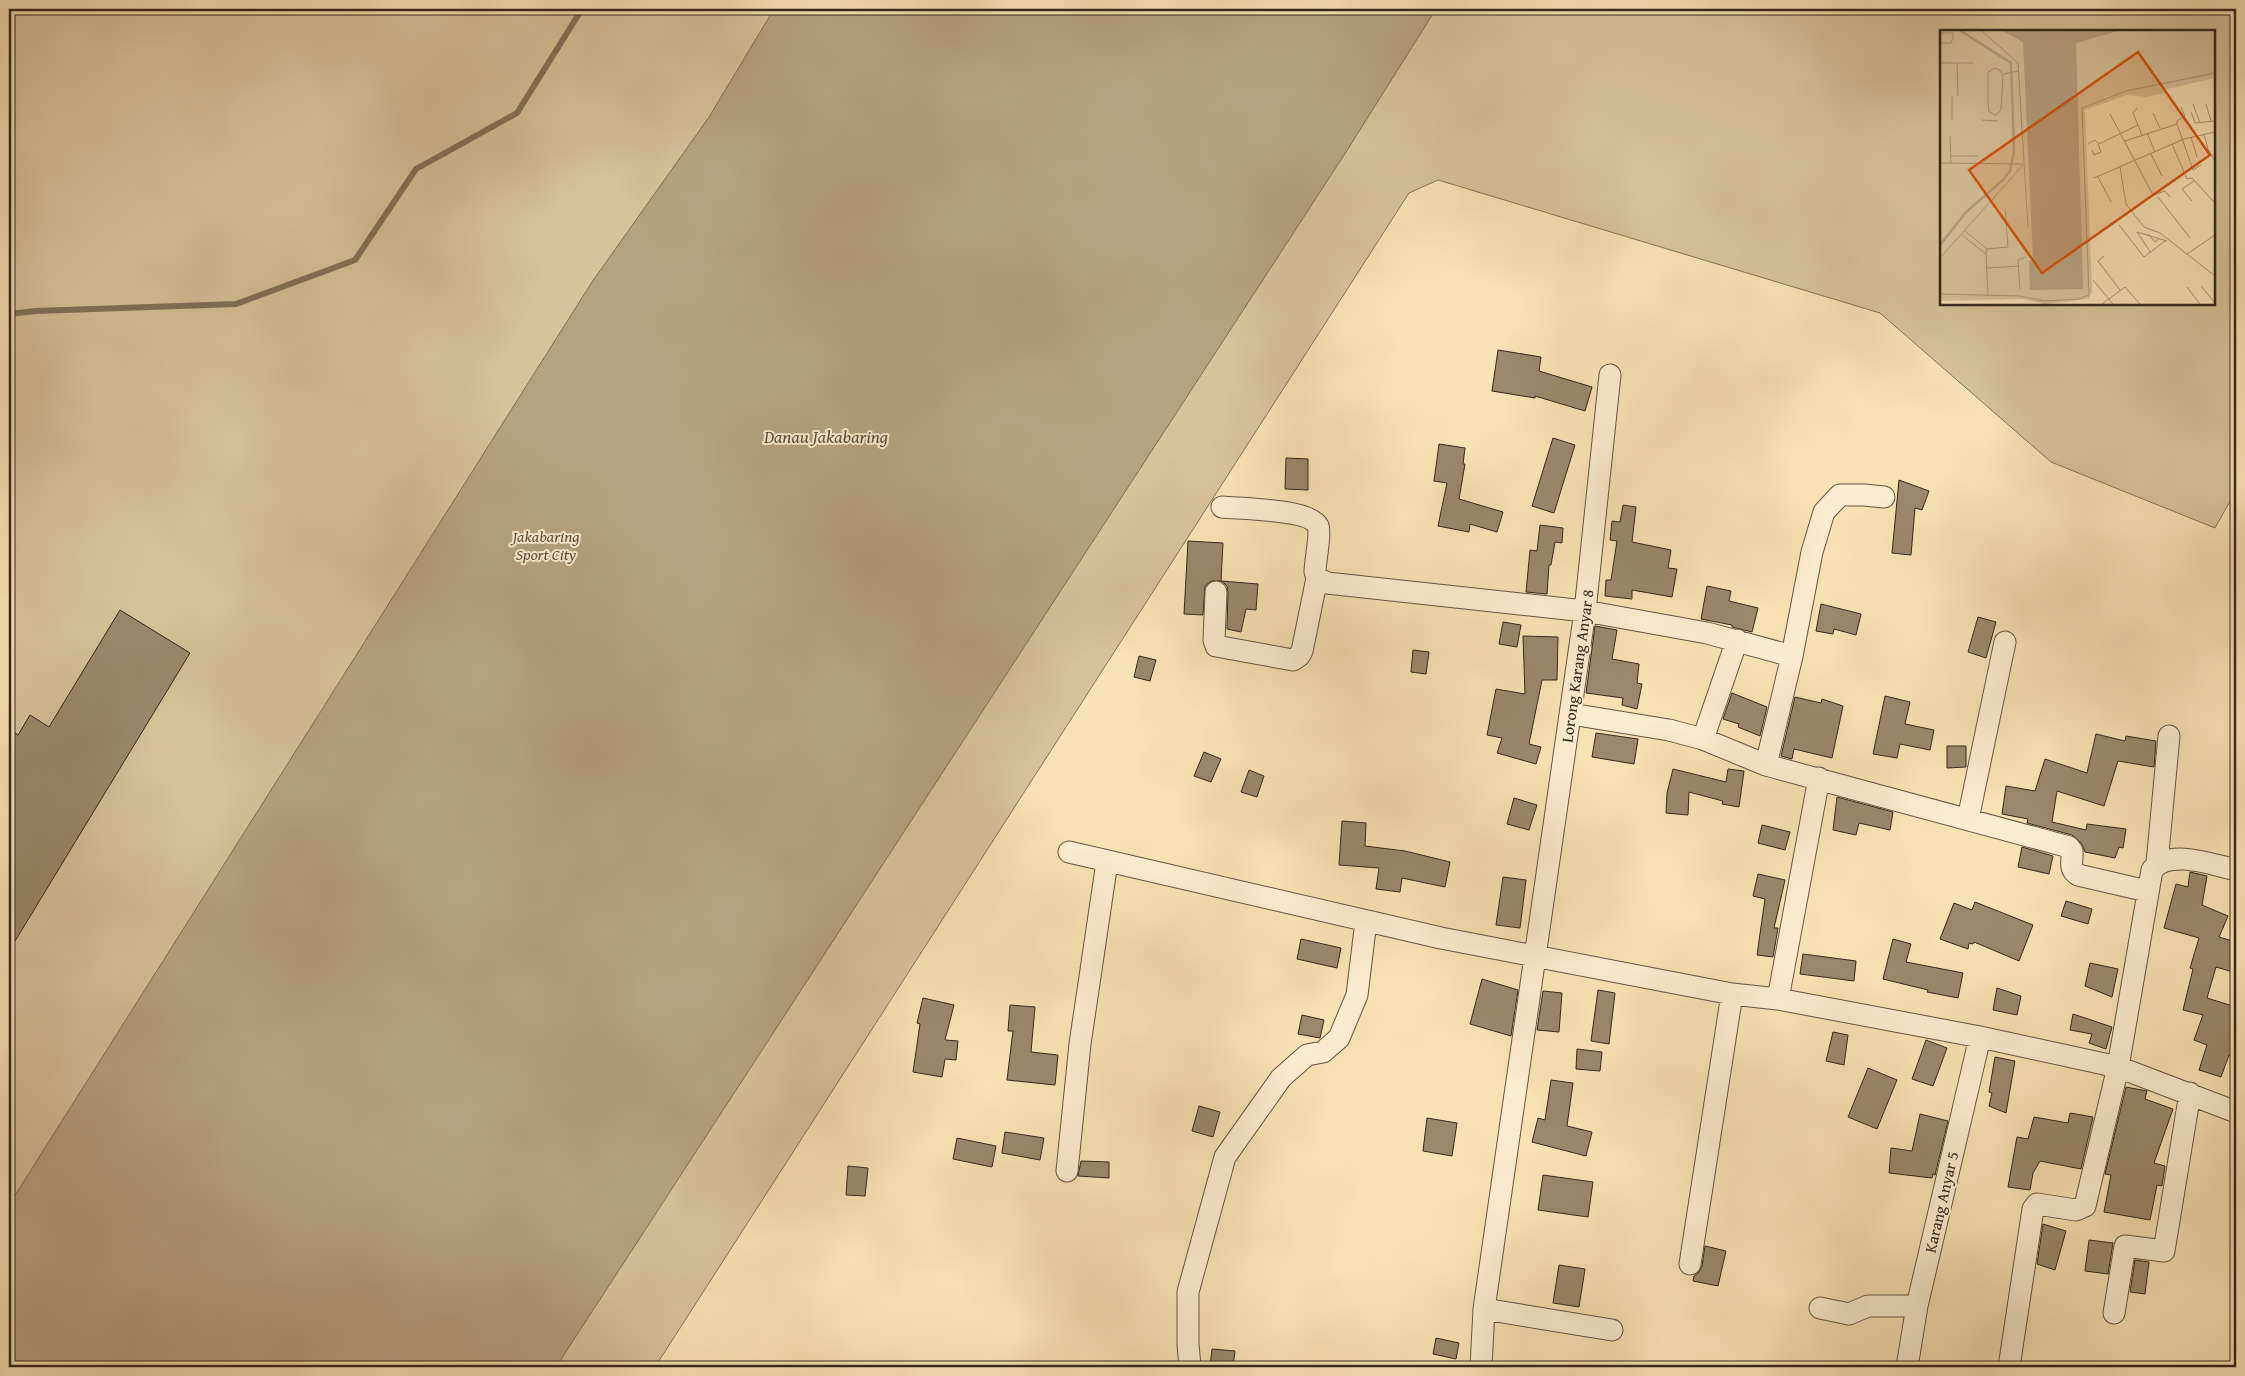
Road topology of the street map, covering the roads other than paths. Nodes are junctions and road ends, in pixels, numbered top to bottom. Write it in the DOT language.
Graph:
graph roads {
  1 [pos="1610,375"];
  2 [pos="1884,497"];
  3 [pos="1222,507"];
  4 [pos="1317,578"];
  5 [pos="1216,592"];
  6 [pos="1585,611"];
  7 [pos="1737,640"];
  8 [pos="2005,642"];
  9 [pos="1792,656"];
  10 [pos="1571,714"];
  11 [pos="2170,736"];
  12 [pos="1703,739"];
  13 [pos="1766,765"];
  14 [pos="1818,778"];
  15 [pos="1968,819"];
  16 [pos="1069,852"];
  17 [pos="1107,862"];
  18 [pos="2157,863"];
  19 [pos="2236,870"];
  20 [pos="2147,891"];
  21 [pos="1366,921"];
  22 [pos="1537,955"];
  23 [pos="1732,994"];
  24 [pos="1778,1000"];
  25 [pos="1980,1037"];
  26 [pos="2118,1068"];
  27 [pos="2190,1093"];
  28 [pos="2236,1112"];
  29 [pos="1067,1171"];
  30 [pos="1690,1264"];
  31 [pos="1918,1306"];
  32 [pos="1820,1308"];
  33 [pos="1484,1309"];
  34 [pos="2114,1313"];
  35 [pos="1612,1330"];
  36 [pos="1190,1367"];
  37 [pos="1481,1367"];
  38 [pos="1906,1367"];
  39 [pos="2008,1367"];
  1 -- 6 [label="street, Lorong Karang Anyar 8"];
  2 -- 9 [label="street"];
  3 -- 4 [label="street"];
  4 -- 5 [label="street"];
  4 -- 6 [label="street"];
  6 -- 7 [label="street"];
  6 -- 10 [label="street, Lorong Karang Anyar 8"];
  7 -- 9 [label="street"];
  7 -- 12 [label="street"];
  8 -- 15 [label="street"];
  9 -- 13 [label="street"];
  10 -- 12 [label="street"];
  10 -- 22 [label="street, Lorong Karang Anyar 8"];
  11 -- 18 [label="street"];
  12 -- 13 [label="street"];
  13 -- 14 [label="street"];
  14 -- 15 [label="street"];
  14 -- 24 [label="street"];
  15 -- 20 [label="street"];
  16 -- 17 [label="street"];
  17 -- 21 [label="street"];
  17 -- 29 [label="street"];
  18 -- 19 [label="street"];
  18 -- 20 [label="street"];
  20 -- 26 [label="street"];
  21 -- 22 [label="street"];
  21 -- 36 [label="street"];
  22 -- 23 [label="street"];
  22 -- 33 [label="street, Lorong Karang Anyar 8"];
  23 -- 24 [label="street"];
  23 -- 30 [label="street"];
  24 -- 25 [label="street"];
  25 -- 26 [label="street"];
  25 -- 31 [label="street, Karang Anyar 5"];
  26 -- 27 [label="street"];
  26 -- 39 [label="street"];
  27 -- 28 [label="street"];
  27 -- 34 [label="street"];
  31 -- 32 [label="street"];
  31 -- 38 [label="street, Karang Anyar 5"];
  33 -- 35 [label="street"];
  33 -- 37 [label="street, Lorong Karang Anyar 8"];
}
